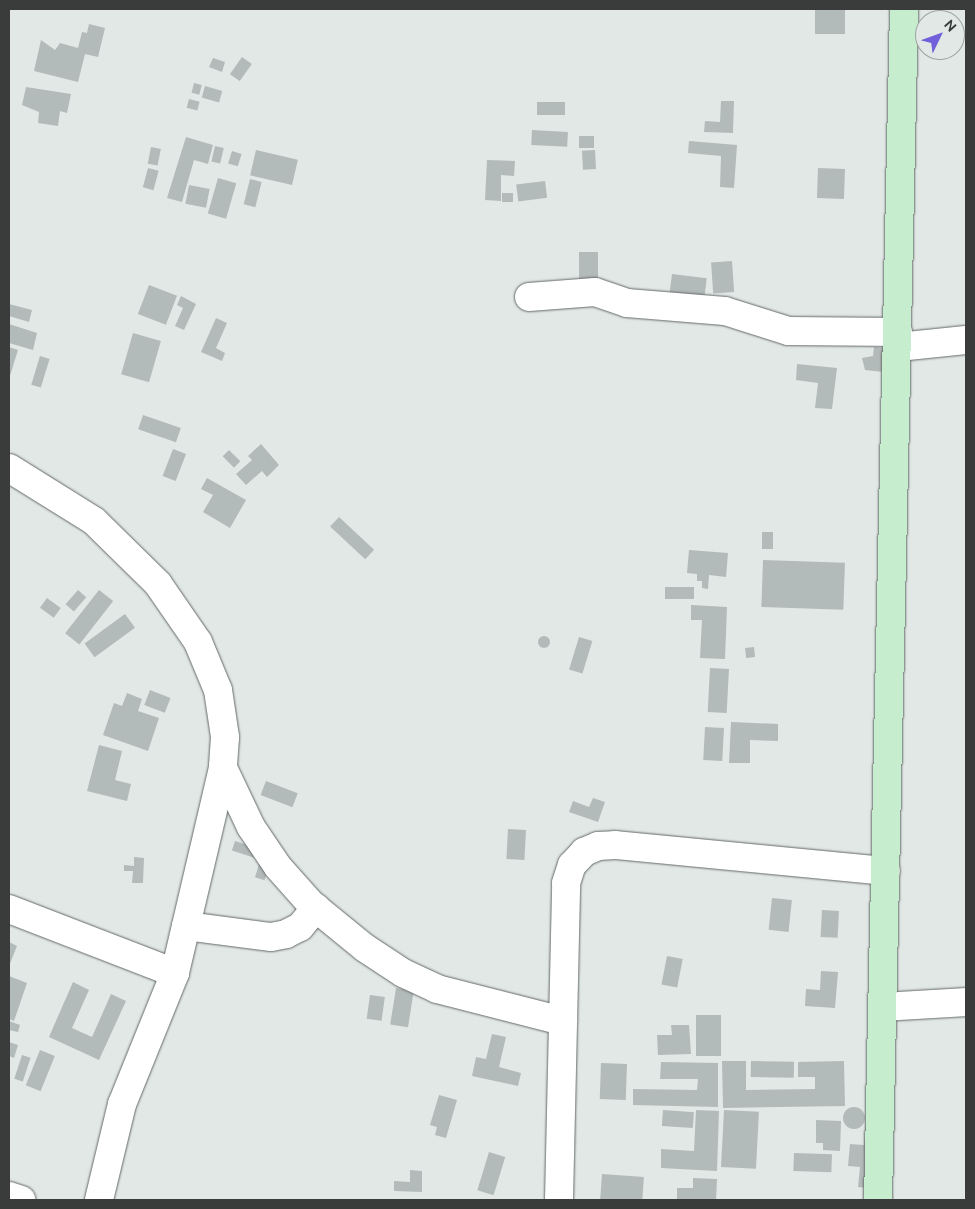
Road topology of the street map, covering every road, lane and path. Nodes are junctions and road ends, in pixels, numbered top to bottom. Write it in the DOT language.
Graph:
graph roads {
  1 [pos="904,9"];
  2 [pos="529,298"];
  3 [pos="898,339"];
  4 [pos="966,340"];
  5 [pos="9,468"];
  6 [pos="223,768"];
  7 [pos="886,871"];
  8 [pos="316,908"];
  9 [pos="9,909"];
  10 [pos="186,926"];
  11 [pos="174,973"];
  12 [pos="966,1002"];
  13 [pos="883,1007"];
  14 [pos="563,1021"];
  15 [pos="9,1196"];
  16 [pos="21,1200"];
  17 [pos="99,1200"];
  18 [pos="559,1200"];
  19 [pos="878,1200"];
  1 -- 3 [label="main road"];
  2 -- 3 [label="street"];
  3 -- 4 [label="street"];
  3 -- 7 [label="main road"];
  5 -- 6 [label="street"];
  6 -- 8 [label="street"];
  6 -- 10 [label="street"];
  7 -- 13 [label="main road"];
  7 -- 14 [label="street"];
  8 -- 10 [label="street"];
  8 -- 14 [label="street"];
  9 -- 11 [label="street"];
  10 -- 11 [label="street"];
  11 -- 17 [label="street"];
  12 -- 13 [label="street"];
  13 -- 19 [label="main road"];
  14 -- 18 [label="street"];
  15 -- 16 [label="street"];
}
